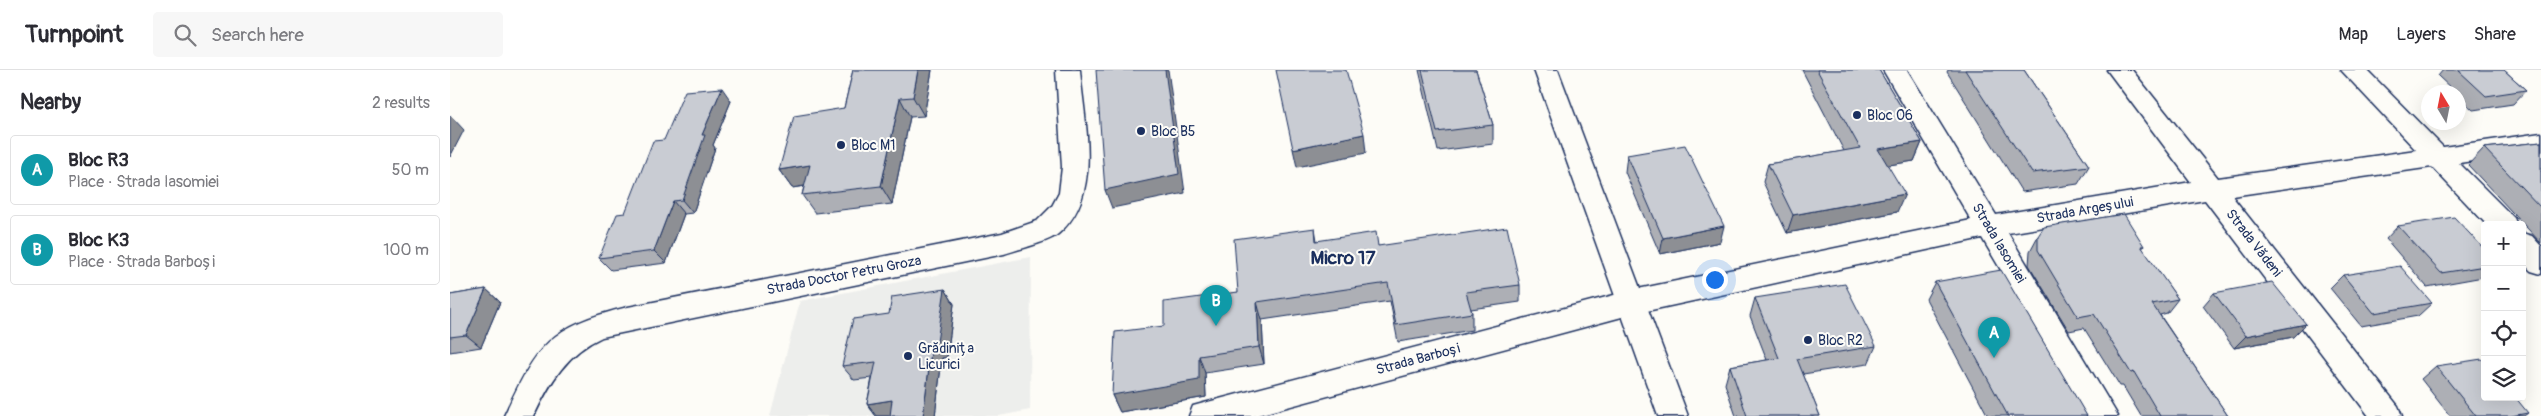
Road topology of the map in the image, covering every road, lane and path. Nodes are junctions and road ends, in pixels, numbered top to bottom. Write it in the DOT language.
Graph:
graph roads {
  1 [pos="1068,70"];
  2 [pos="1546,70"];
  3 [pos="1894,70"];
  4 [pos="2119,70"];
  5 [pos="2353,70"];
  6 [pos="2541,142"];
  7 [pos="2438,156"];
  8 [pos="2212,189"];
  9 [pos="2500,221"];
  10 [pos="1990,226"];
  11 [pos="2526,248"];
  12 [pos="2541,263"];
  13 [pos="1633,302"];
  14 [pos="520,416"];
  15 [pos="1204,416"];
  16 [pos="1673,416"];
  17 [pos="2103,416"];
  18 [pos="2387,416"];
  1 -- 14 [label="street, Strada Doctor Petru Groza"];
  2 -- 13 [label="street"];
  3 -- 10 [label="street, Strada Iasomiei"];
  4 -- 8 [label="street, Strada Vădeni"];
  5 -- 7 [label="street"];
  6 -- 7 [label="street, Strada Argeșului"];
  7 -- 8 [label="street, Strada Argeșului"];
  7 -- 9 [label="street"];
  8 -- 10 [label="street, Strada Argeșului"];
  8 -- 18 [label="street, Strada Vădeni"];
  10 -- 13 [label="street, Strada Argeșului"];
  10 -- 17 [label="street, Strada Iasomiei"];
  11 -- 12 [label="street"];
  13 -- 15 [label="street, Strada Barboși"];
  13 -- 16 [label="street"];
}
